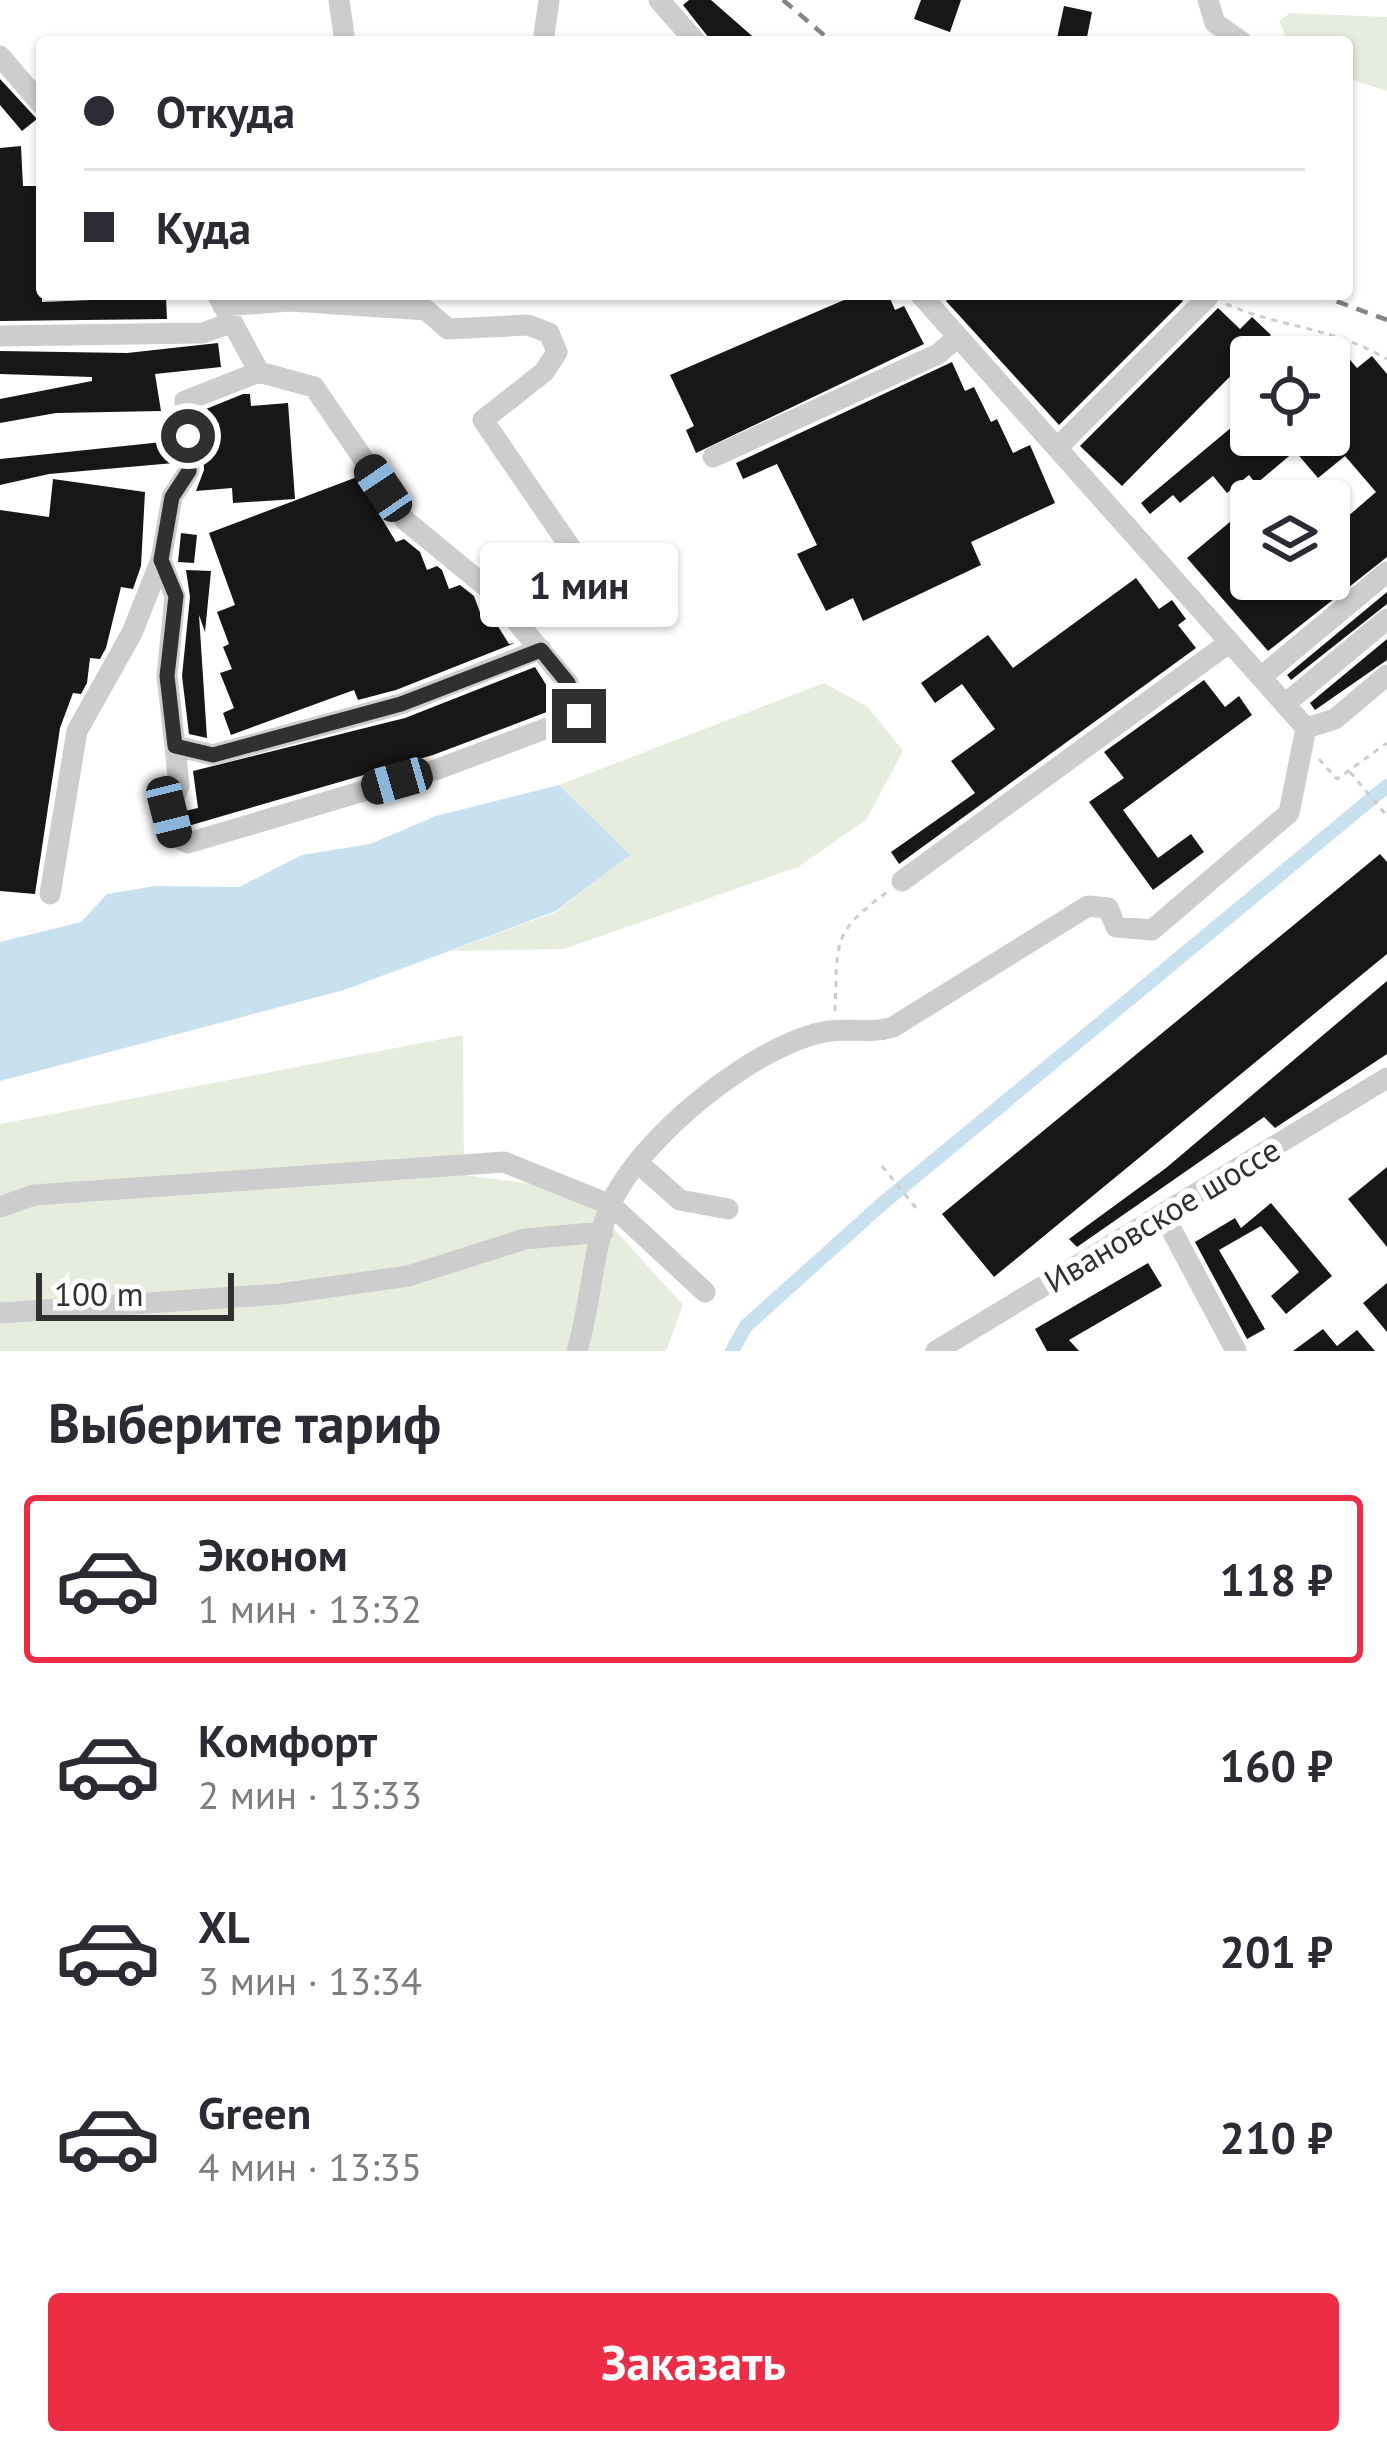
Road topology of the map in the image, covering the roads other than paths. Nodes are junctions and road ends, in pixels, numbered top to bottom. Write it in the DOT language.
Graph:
graph roads {
  1 [pos="339,0"];
  2 [pos="658,0"];
  3 [pos="1208,0"];
  4 [pos="545,2"];
  5 [pos="1210,33"];
  6 [pos="344,36"];
  7 [pos="543,36"];
  8 [pos="691,36"];
  9 [pos="0,56"];
  10 [pos="36,98"];
  11 [pos="925,300"];
  12 [pos="1205,300"];
  13 [pos="224,308"];
  14 [pos="0,336"];
  15 [pos="958,337"];
  16 [pos="259,373"];
  17 [pos="1057,448"];
  18 [pos="713,457"];
  19 [pos="161,560"];
  20 [pos="1387,572"];
  21 [pos="605,598"];
  22 [pos="1387,619"];
  23 [pos="1230,642"];
  24 [pos="541,650"];
  25 [pos="1387,675"];
  26 [pos="1261,677"];
  27 [pos="1285,704"];
  28 [pos="1306,728"];
  29 [pos="175,746"];
  30 [pos="902,881"];
  31 [pos="50,894"];
  32 [pos="1387,1078"];
  33 [pos="638,1163"];
  34 [pos="610,1204"];
  35 [pos="0,1207"];
  36 [pos="728,1209"];
  37 [pos="1163,1214"];
  38 [pos="603,1232"];
  39 [pos="705,1292"];
  40 [pos="0,1313"];
  41 [pos="577,1351"];
  42 [pos="936,1351"];
  43 [pos="1236,1351"];
  1 -- 6 [label="street"];
  2 -- 8 [label="street"];
  3 -- 5 [label="street"];
  4 -- 7 [label="street"];
  9 -- 10 [label="street"];
  11 -- 15 [label="street"];
  12 -- 17 [label="street"];
  13 -- 14 [label="street"];
  13 -- 16 [label="street"];
  13 -- 21 [label="street"];
  15 -- 17 [label="street"];
  15 -- 18 [label="street"];
  16 -- 19 [label="street"];
  16 -- 24 [label="street"];
  17 -- 23 [label="street"];
  19 -- 29 [label="street"];
  19 -- 31 [label="street"];
  20 -- 26 [label="street"];
  22 -- 27 [label="street"];
  23 -- 26 [label="street"];
  23 -- 30 [label="street"];
  24 -- 29 [label="street"];
  24 -- 29 [label="street"];
  25 -- 28 [label="street"];
  26 -- 27 [label="street"];
  27 -- 28 [label="street"];
  28 -- 33 [label="street"];
  32 -- 37 [label="street, Ивановское шоссе"];
  33 -- 34 [label="street"];
  33 -- 36 [label="street"];
  34 -- 35 [label="street"];
  34 -- 38 [label="street"];
  34 -- 39 [label="street"];
  37 -- 42 [label="street, Ивановское шоссе"];
  37 -- 43 [label="street"];
  38 -- 40 [label="street"];
  38 -- 41 [label="street"];
}
